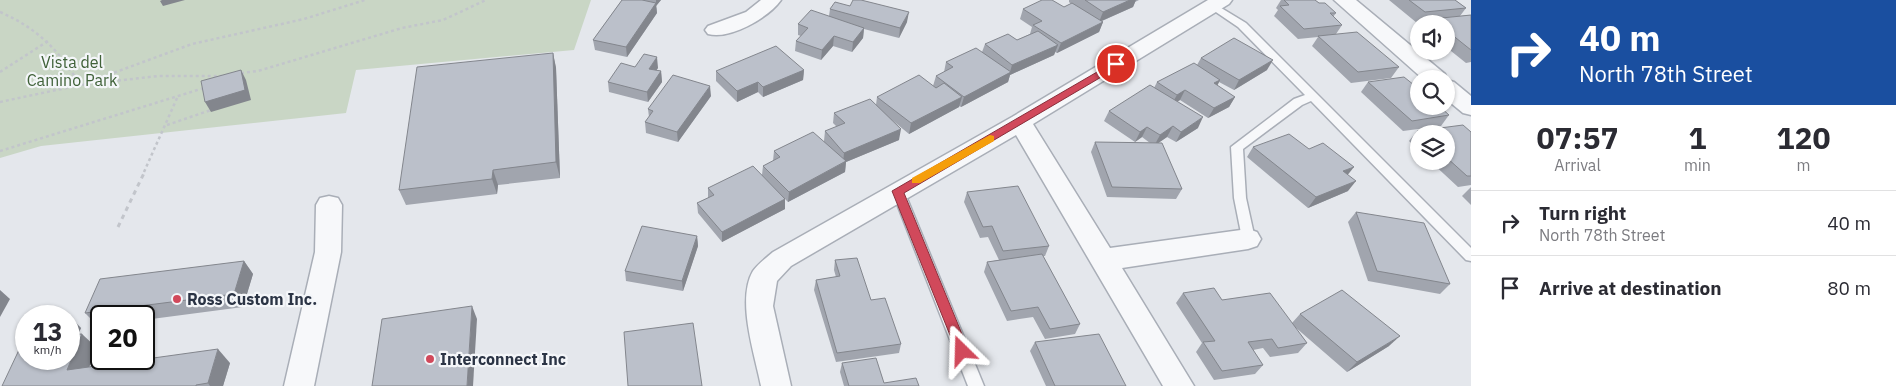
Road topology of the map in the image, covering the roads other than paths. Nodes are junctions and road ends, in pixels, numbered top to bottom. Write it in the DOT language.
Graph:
graph roads {
  1 [pos="771,0"];
  2 [pos="1344,0"];
  3 [pos="1217,3"];
  4 [pos="715,30"];
  5 [pos="1426,70"];
  6 [pos="1455,95"];
  7 [pos="1313,96"];
  8 [pos="1471,108"];
  9 [pos="1020,122"];
  10 [pos="898,191"];
  11 [pos="329,205"];
  12 [pos="1248,239"];
  13 [pos="1471,256"];
  14 [pos="1103,260"];
  15 [pos="299,386"];
  16 [pos="776,386"];
  17 [pos="976,386"];
  18 [pos="1179,386"];
  1 -- 4 [label="street"];
  2 -- 5 [label="street"];
  3 -- 7 [label="lane"];
  3 -- 9 [label="street"];
  6 -- 8 [label="street"];
  7 -- 12 [label="lane"];
  7 -- 13 [label="lane"];
  9 -- 10 [label="street"];
  9 -- 14 [label="street"];
  10 -- 16 [label="street"];
  10 -- 17 [label="lane"];
  11 -- 15 [label="street"];
  12 -- 14 [label="street"];
  14 -- 18 [label="street"];
}
